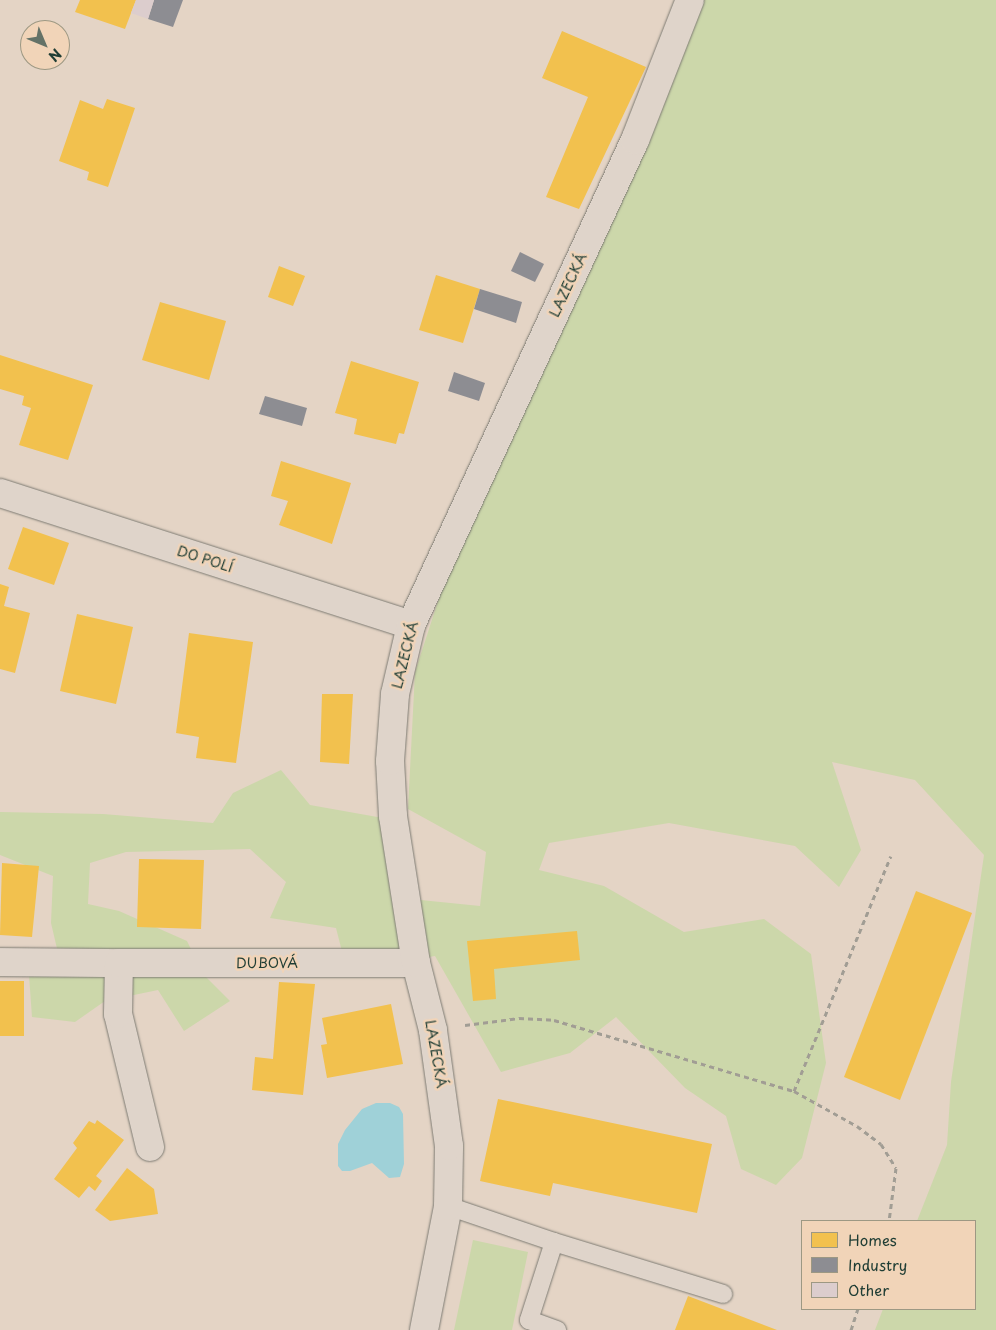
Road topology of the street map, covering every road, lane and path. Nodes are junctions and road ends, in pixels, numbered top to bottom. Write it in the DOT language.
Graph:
graph roads {
  1 [pos="690,0"];
  2 [pos="0,493"];
  3 [pos="411,625"];
  4 [pos="891,856"];
  5 [pos="0,962"];
  6 [pos="119,963"];
  7 [pos="416,963"];
  8 [pos="433,1030"];
  9 [pos="794,1091"];
  10 [pos="150,1147"];
  11 [pos="448,1206"];
  12 [pos="889,1220"];
  13 [pos="554,1242"];
  14 [pos="723,1294"];
  15 [pos="858,1310"];
  16 [pos="424,1330"];
  17 [pos="557,1330"];
  18 [pos="851,1330"];
  1 -- 3 [label="street, LAZECKÁ"];
  2 -- 3 [label="street, DO POLÍ"];
  3 -- 7 [label="street, LAZECKÁ"];
  4 -- 9 [label="path"];
  5 -- 6 [label="street, DUBOVÁ"];
  6 -- 7 [label="street, DUBOVÁ"];
  6 -- 10 [label="street"];
  7 -- 8 [label="street, LAZECKÁ"];
  8 -- 9 [label="path"];
  8 -- 11 [label="street, LAZECKÁ"];
  9 -- 12 [label="path"];
  11 -- 13 [label="lane"];
  11 -- 16 [label="street, LAZECKÁ"];
  13 -- 14 [label="lane"];
  13 -- 17 [label="lane"];
  15 -- 18 [label="path"];
}
